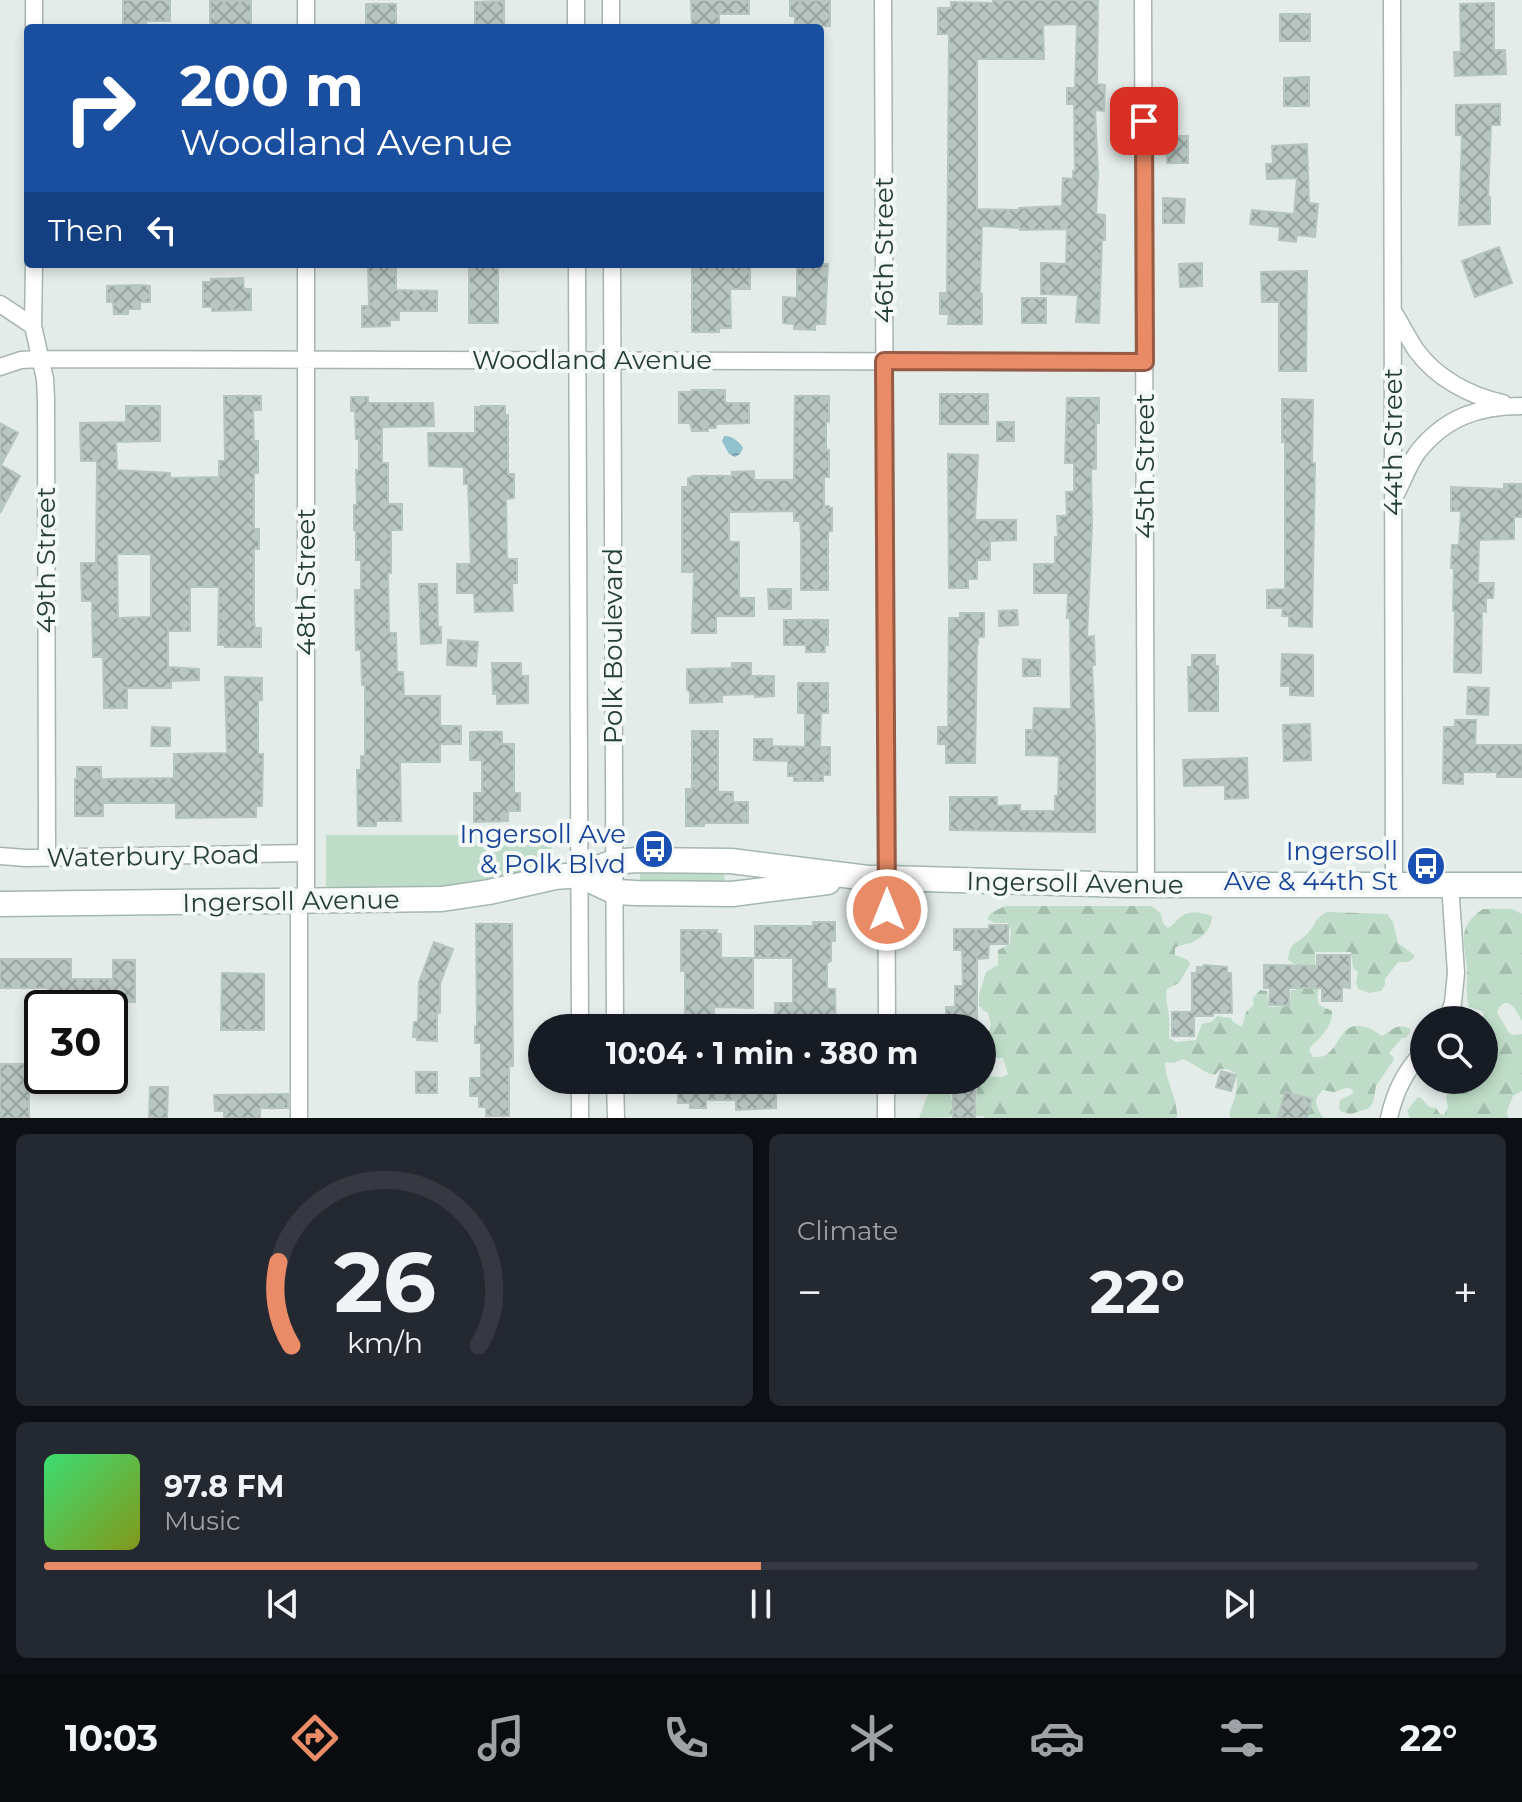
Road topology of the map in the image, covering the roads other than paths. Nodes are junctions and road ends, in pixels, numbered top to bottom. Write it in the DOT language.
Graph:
graph roads {
  1 [pos="34,0"];
  2 [pos="306,0"];
  3 [pos="576,0"];
  4 [pos="611,0"];
  5 [pos="883,0"];
  6 [pos="1143,0"];
  7 [pos="1392,0"];
  8 [pos="34,24"];
  9 [pos="306,24"];
  10 [pos="576,24"];
  11 [pos="611,24"];
  12 [pos="34,268"];
  13 [pos="306,268"];
  14 [pos="577,268"];
  15 [pos="612,268"];
  16 [pos="0,304"];
  17 [pos="1393,311"];
  18 [pos="33,326"];
  19 [pos="40,359"];
  20 [pos="306,360"];
  21 [pos="577,360"];
  22 [pos="612,360"];
  23 [pos="884,361"];
  24 [pos="1145,362"];
  25 [pos="0,367"];
  26 [pos="1519,406"];
  27 [pos="1393,500"];
  28 [pos="306,853"];
  29 [pos="0,856"];
  30 [pos="47,857"];
  31 [pos="614,862"];
  32 [pos="579,875"];
  33 [pos="878,878"];
  34 [pos="1394,884"];
  35 [pos="1450,884"];
  36 [pos="1146,885"];
  37 [pos="1522,885"];
  38 [pos="615,892"];
  39 [pos="302,901"];
  40 [pos="0,904"];
  41 [pos="1452,1006"];
  42 [pos="580,1014"];
  43 [pos="615,1014"];
  44 [pos="886,1014"];
  45 [pos="1410,1068"];
  46 [pos="580,1094"];
  47 [pos="615,1094"];
  48 [pos="886,1094"];
  49 [pos="299,1118"];
  50 [pos="580,1118"];
  51 [pos="616,1118"];
  52 [pos="886,1118"];
  53 [pos="1389,1118"];
  1 -- 8 [label="street"];
  2 -- 9 [label="street"];
  3 -- 10 [label="street"];
  4 -- 11 [label="street"];
  5 -- 23 [label="street, 46th Street"];
  6 -- 24 [label="street, 45th Street"];
  7 -- 17 [label="street, 44th Street"];
  12 -- 18 [label="street, 49th Street"];
  13 -- 20 [label="street, 48th Street"];
  14 -- 21 [label="street, Polk Boulevard"];
  15 -- 22 [label="street, Polk Boulevard"];
  16 -- 18 [label="street"];
  17 -- 26 [label="street"];
  17 -- 27 [label="street, 44th Street"];
  18 -- 19 [label="street, 49th Street"];
  19 -- 20 [label="street, Woodland Avenue"];
  19 -- 25 [label="street, Woodland Avenue"];
  19 -- 30 [label="street, 49th Street"];
  20 -- 21 [label="street, Woodland Avenue"];
  20 -- 28 [label="street, 48th Street"];
  21 -- 22 [label="street, Woodland Avenue"];
  21 -- 32 [label="street, Polk Boulevard"];
  22 -- 23 [label="street, Woodland Avenue"];
  22 -- 31 [label="street, Polk Boulevard"];
  23 -- 24 [label="street, Woodland Avenue"];
  23 -- 33 [label="street, 46th Street"];
  24 -- 36 [label="street, 45th Street"];
  26 -- 27 [label="street"];
  27 -- 34 [label="street, 44th Street"];
  28 -- 30 [label="street, Waterbury Road"];
  28 -- 39 [label="street, 48th Street"];
  29 -- 30 [label="street, Waterbury Road"];
  31 -- 32 [label="main road, Ingersoll Avenue"];
  31 -- 33 [label="main road, Ingersoll Avenue"];
  31 -- 38 [label="street, Polk Boulevard"];
  32 -- 38 [label="main road, Ingersoll Avenue"];
  32 -- 39 [label="main road, Ingersoll Avenue"];
  32 -- 42 [label="street, Polk Boulevard"];
  33 -- 36 [label="main road, Ingersoll Avenue"];
  33 -- 38 [label="main road, Ingersoll Avenue"];
  33 -- 44 [label="street, 46th Street"];
  34 -- 35 [label="main road, Ingersoll Avenue"];
  34 -- 36 [label="main road, Ingersoll Avenue"];
  35 -- 37 [label="main road, Ingersoll Avenue"];
  35 -- 41 [label="street"];
  38 -- 43 [label="street, Polk Boulevard"];
  39 -- 40 [label="main road, Ingersoll Avenue"];
  39 -- 49 [label="street, 48th Street"];
  45 -- 53 [label="street"];
  46 -- 50 [label="street"];
  47 -- 51 [label="street"];
  48 -- 52 [label="street"];
}
